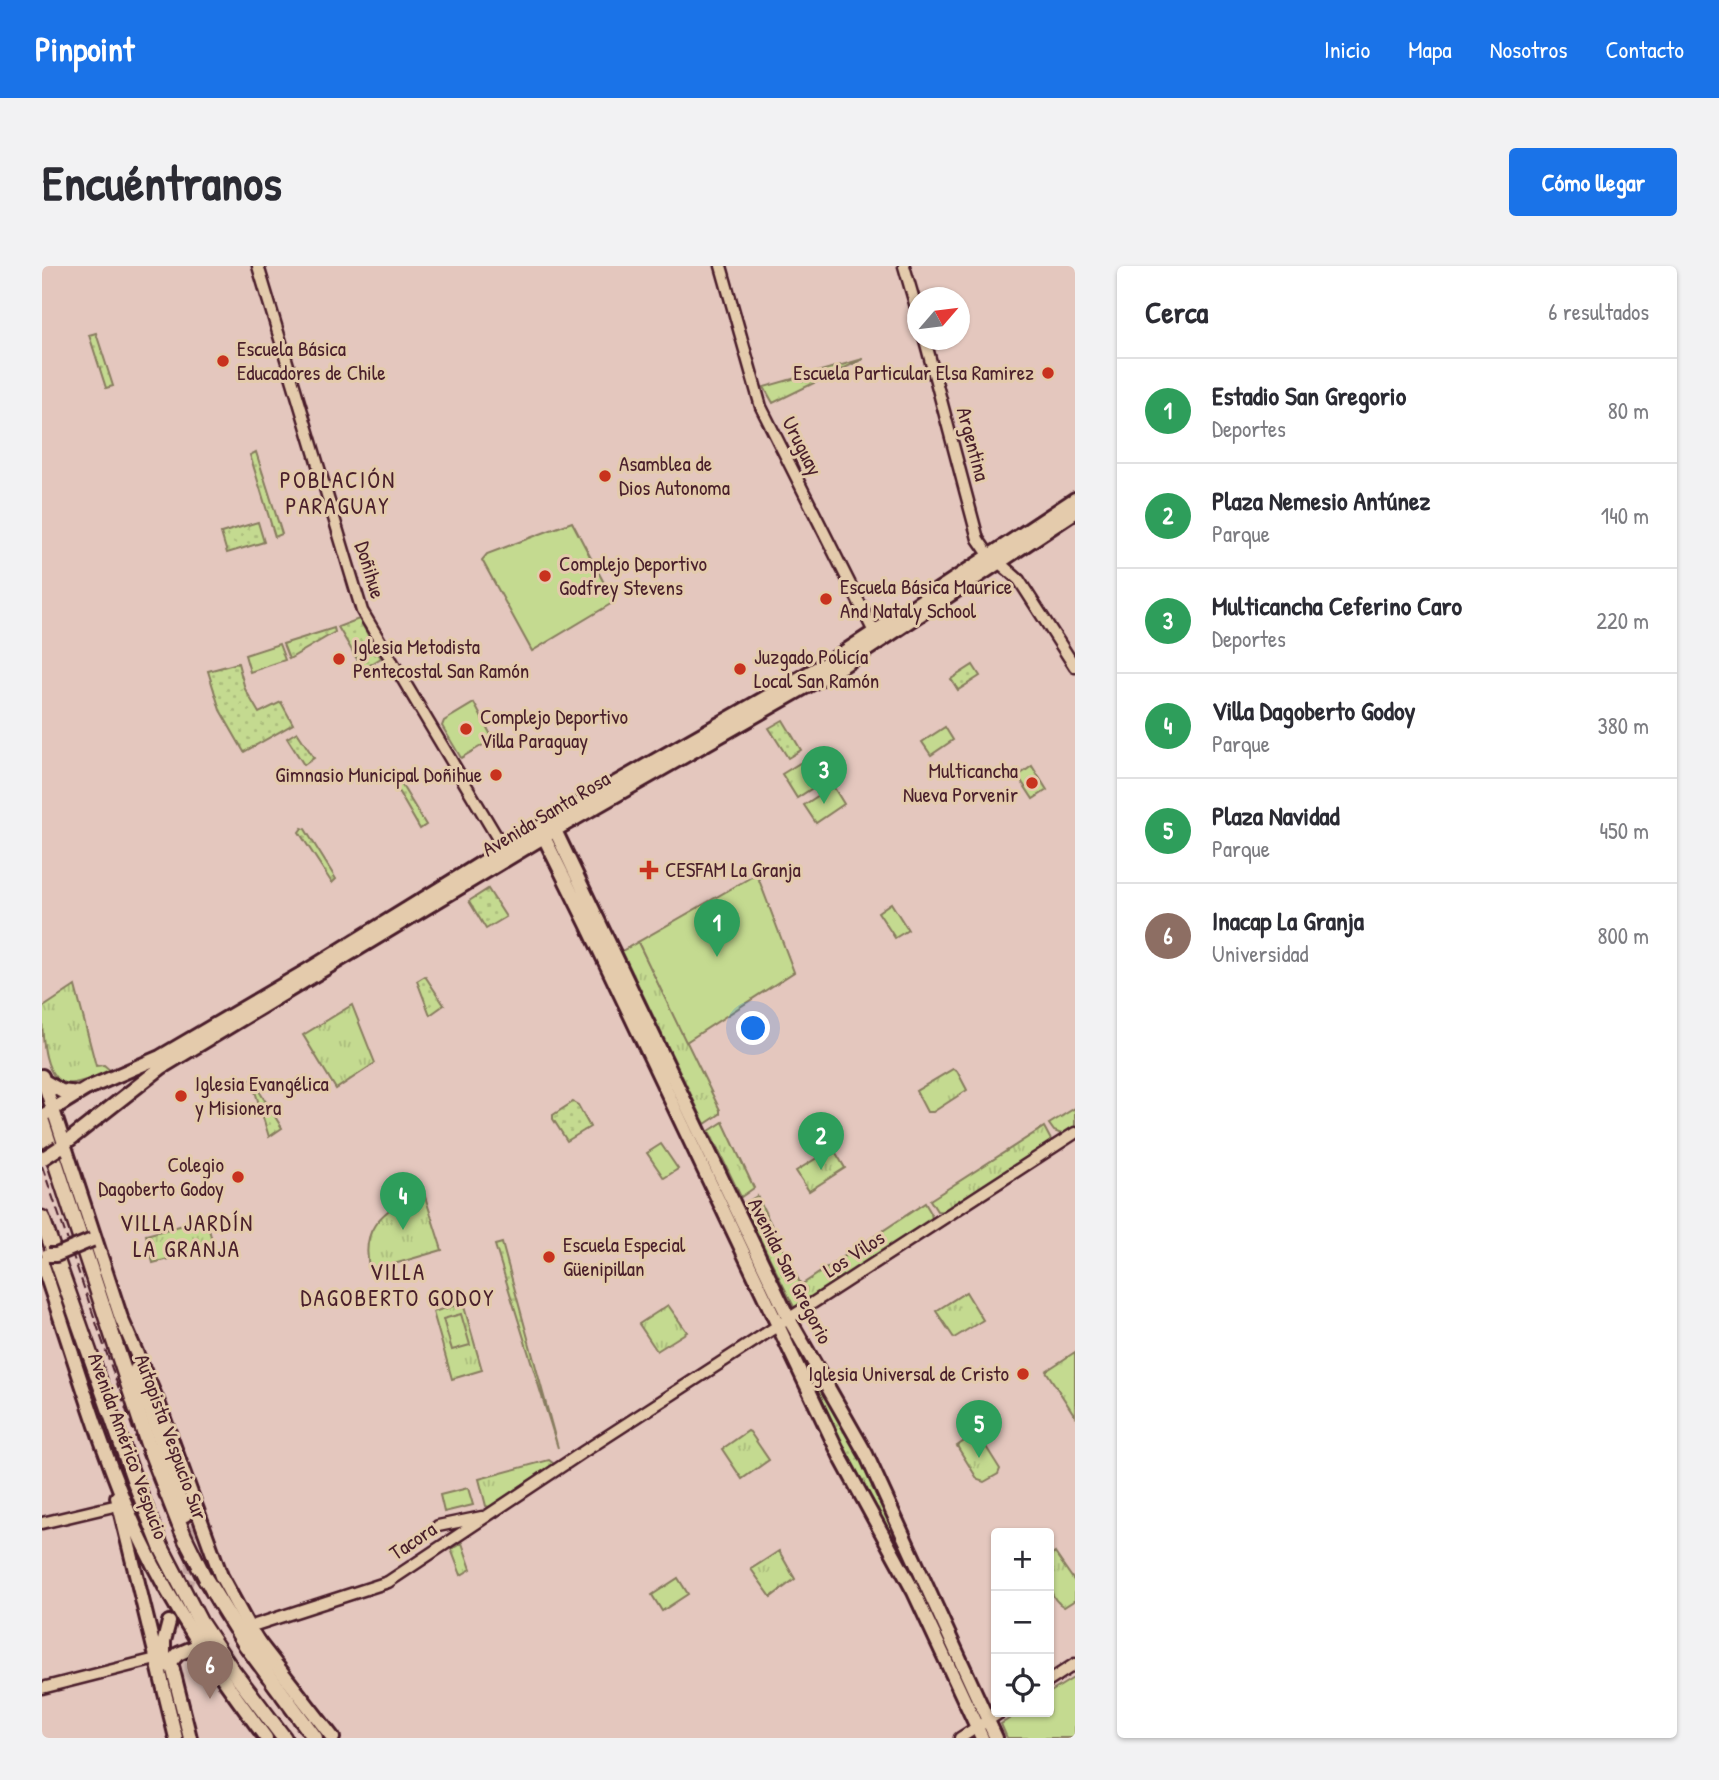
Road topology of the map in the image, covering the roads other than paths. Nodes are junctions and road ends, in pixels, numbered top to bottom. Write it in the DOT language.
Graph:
graph roads {
  1 [pos="258,266"];
  2 [pos="721,266"];
  3 [pos="904,266"];
  4 [pos="910,287"];
  5 [pos="928,350"];
  6 [pos="1075,499"];
  7 [pos="1075,512"];
  8 [pos="1001,556"];
  9 [pos="874,640"];
  10 [pos="1075,667"];
  11 [pos="548,828"];
  12 [pos="507,853"];
  13 [pos="43,1079"];
  14 [pos="78,1093"];
  15 [pos="45,1115"];
  16 [pos="1075,1133"];
  17 [pos="62,1146"];
  18 [pos="42,1159"];
  19 [pos="42,1219"];
  20 [pos="93,1237"];
  21 [pos="44,1257"];
  22 [pos="121,1318"];
  23 [pos="784,1322"];
  24 [pos="583,1452"];
  25 [pos="110,1462"];
  26 [pos="118,1505"];
  27 [pos="185,1515"];
  28 [pos="486,1516"];
  29 [pos="42,1523"];
  30 [pos="438,1526"];
  31 [pos="169,1622"];
  32 [pos="251,1631"];
  33 [pos="199,1645"];
  34 [pos="156,1659"];
  35 [pos="1075,1664"];
  36 [pos="1054,1678"];
  37 [pos="42,1688"];
  38 [pos="995,1717"];
  39 [pos="982,1729"];
  40 [pos="176,1738"];
  41 [pos="182,1738"];
  42 [pos="190,1738"];
  43 [pos="266,1738"];
  44 [pos="284,1738"];
  45 [pos="315,1738"];
  46 [pos="325,1738"];
  47 [pos="333,1738"];
  48 [pos="960,1738"];
  49 [pos="996,1738"];
  1 -- 12 [label="street, Doñihue"];
  2 -- 9 [label="street, Uruguay"];
  3 -- 4 [label="street"];
  5 -- 8 [label="street, Argentina"];
  6 -- 8 [label="main road, Avenida Santa Rosa"];
  7 -- 8 [label="main road, Avenida Santa Rosa"];
  8 -- 9 [label="main road, Avenida Santa Rosa"];
  8 -- 10 [label="street, Argentina"];
  9 -- 11 [label="main road, Avenida Santa Rosa"];
  11 -- 12 [label="main road, Avenida Santa Rosa"];
  11 -- 23 [label="main road, Avenida San Gregorio"];
  12 -- 14 [label="main road, Avenida Santa Rosa"];
  12 -- 17 [label="main road, Avenida Santa Rosa"];
  13 -- 14 [label="main road"];
  13 -- 15 [label="main road, Avenida Américo Vespucio"];
  14 -- 15 [label="main road, Avenida Santa Rosa"];
  15 -- 17 [label="main road, Avenida Américo Vespucio"];
  15 -- 45 [label="highway, Autopista Vespucio Sur"];
  16 -- 23 [label="street, Los Vilos"];
  17 -- 18 [label="main road, Avenida Santa Rosa, bridge"];
  17 -- 20 [label="main road, Avenida Américo Vespucio"];
  19 -- 44 [label="highway"];
  20 -- 21 [label="main road, bridge"];
  20 -- 22 [label="main road, Avenida Américo Vespucio"];
  21 -- 25 [label="main road, Avenida Américo Vespucio"];
  22 -- 27 [label="main road"];
  22 -- 32 [label="main road, Avenida Américo Vespucio"];
  23 -- 24 [label="street, Los Vilos"];
  23 -- 39 [label="main road, Avenida San Gregorio"];
  23 -- 39 [label="main road, Avenida San Gregorio"];
  24 -- 28 [label="street, Tacora"];
  25 -- 26 [label="main road"];
  25 -- 33 [label="main road, Avenida Américo Vespucio"];
  26 -- 29 [label="street"];
  26 -- 34 [label="main road"];
  28 -- 30 [label="street"];
  28 -- 32 [label="street, Tacora"];
  31 -- 41 [label="main road"];
  32 -- 46 [label="highway"];
  32 -- 47 [label="main road, Avenida Américo Vespucio"];
  33 -- 42 [label="main road"];
  33 -- 43 [label="main road, Avenida Américo Vespucio"];
  34 -- 37 [label="street"];
  34 -- 40 [label="main road"];
  35 -- 36 [label="street"];
  38 -- 39 [label="street"];
  39 -- 48 [label="street"];
  39 -- 49 [label="main road, Avenida San Gregorio"];
}
